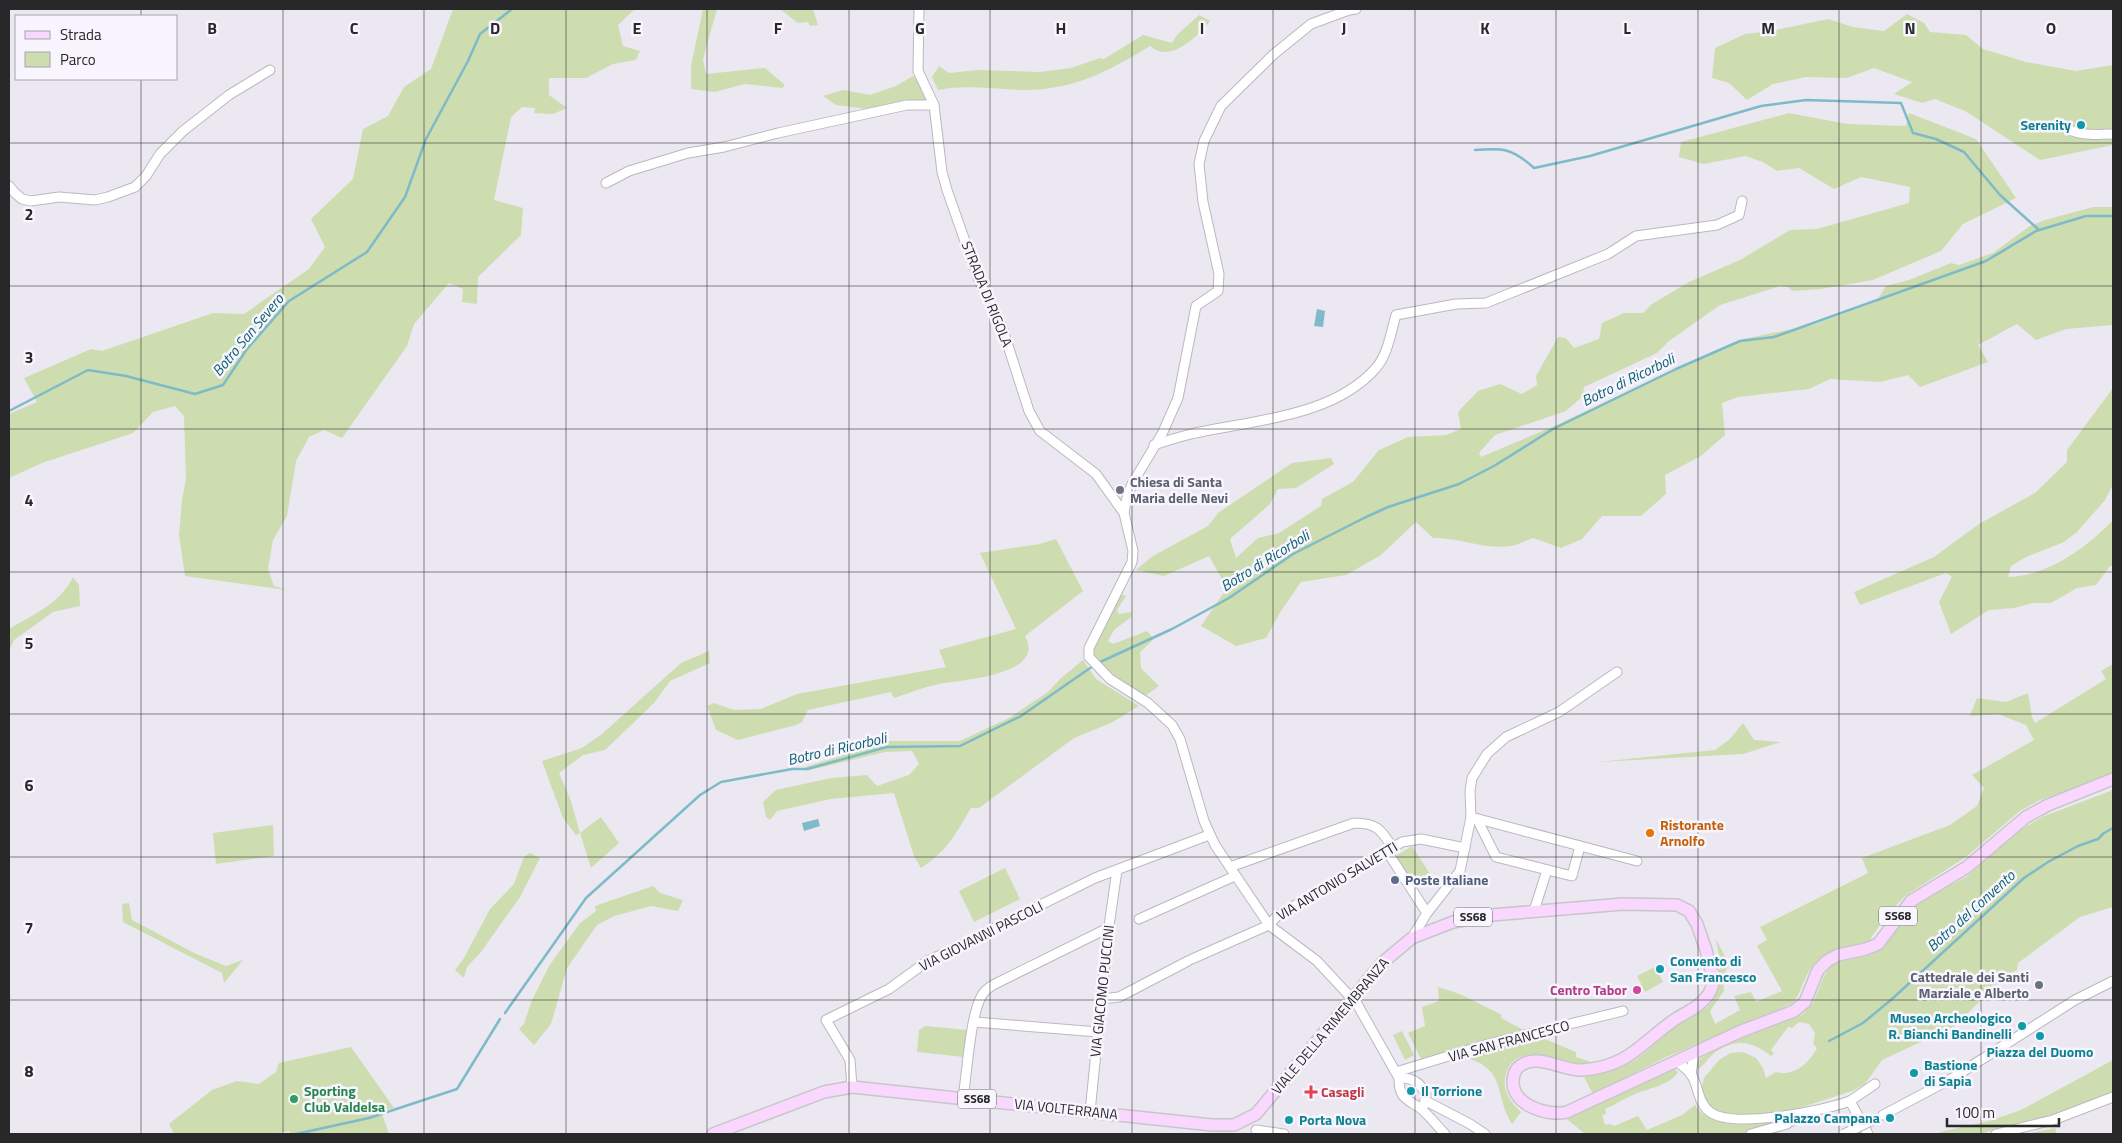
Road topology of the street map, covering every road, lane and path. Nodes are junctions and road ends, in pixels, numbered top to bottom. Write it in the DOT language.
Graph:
graph roads {
  1 [pos="919,9"];
  2 [pos="1356,9"];
  3 [pos="270,70"];
  4 [pos="934,105"];
  5 [pos="2057,124"];
  6 [pos="2113,134"];
  7 [pos="606,183"];
  8 [pos="9,186"];
  9 [pos="1742,201"];
  10 [pos="1154,445"];
  11 [pos="1124,513"];
  12 [pos="1617,672"];
  13 [pos="2113,779"];
  14 [pos="1474,818"];
  15 [pos="1209,835"];
  16 [pos="1580,846"];
  17 [pos="1389,848"];
  18 [pos="1465,848"];
  19 [pos="1637,861"];
  20 [pos="1230,867"];
  21 [pos="1117,870"];
  22 [pos="1547,870"];
  23 [pos="1235,876"];
  24 [pos="1534,911"];
  25 [pos="1426,913"];
  26 [pos="1139,919"];
  27 [pos="1269,925"];
  28 [pos="1108,928"];
  29 [pos="1412,938"];
  30 [pos="2113,981"];
  31 [pos="1351,998"];
  32 [pos="1101,1000"];
  33 [pos="1623,1011"];
  34 [pos="974,1022"];
  35 [pos="1098,1032"];
  36 [pos="1694,1053"];
  37 [pos="1677,1061"];
  38 [pos="1397,1075"];
  39 [pos="1691,1075"];
  40 [pos="1875,1084"];
  41 [pos="852,1087"];
  42 [pos="2113,1097"];
  43 [pos="964,1098"];
  44 [pos="1850,1100"];
  45 [pos="1423,1104"];
  46 [pos="1835,1106"];
  47 [pos="1090,1112"];
  48 [pos="1883,1115"];
  49 [pos="1809,1117"];
  50 [pos="1246,1120"];
  51 [pos="1873,1120"];
  52 [pos="1786,1124"];
  53 [pos="1259,1131"];
  54 [pos="713,1134"];
  55 [pos="1284,1134"];
  56 [pos="1445,1134"];
  57 [pos="1485,1134"];
  58 [pos="1751,1134"];
  59 [pos="1844,1134"];
  60 [pos="1868,1134"];
  61 [pos="1996,1134"];
  1 -- 4 [label="street, STRADA DI RIGOLA"];
  2 -- 10 [label="street"];
  3 -- 8 [label="street"];
  4 -- 7 [label="street"];
  4 -- 11 [label="street, STRADA DI RIGOLA"];
  5 -- 6 [label="street"];
  9 -- 10 [label="street"];
  10 -- 11 [label="street"];
  11 -- 15 [label="street"];
  12 -- 14 [label="street"];
  13 -- 36 [label="main road, SS68"];
  14 -- 16 [label="street"];
  14 -- 18 [label="street"];
  14 -- 22 [label="street"];
  15 -- 20 [label="street"];
  15 -- 21 [label="street, VIA GIOVANNI PASCOLI"];
  16 -- 19 [label="street"];
  16 -- 22 [label="street"];
  17 -- 18 [label="street, VIA ANTONIO SALVETTI"];
  17 -- 20 [label="street"];
  17 -- 25 [label="street"];
  17 -- 27 [label="street, VIA ANTONIO SALVETTI"];
  18 -- 25 [label="street"];
  20 -- 23 [label="street"];
  21 -- 28 [label="street, VIA GIACOMO PUCCINI"];
  21 -- 41 [label="street, VIA GIOVANNI PASCOLI"];
  22 -- 24 [label="street"];
  23 -- 26 [label="street"];
  23 -- 27 [label="street"];
  24 -- 29 [label="main road, VIALE DELLA RIMEMBRANZA / SS68"];
  24 -- 37 [label="main road, VIALE DELLA RIMEMBRANZA / SS68"];
  25 -- 29 [label="street"];
  27 -- 31 [label="street"];
  27 -- 32 [label="street, VIA ANTONIO SALVETTI"];
  28 -- 32 [label="street, VIA GIACOMO PUCCINI"];
  28 -- 34 [label="street"];
  29 -- 31 [label="main road, VIALE DELLA RIMEMBRANZA / SS68"];
  30 -- 48 [label="street"];
  31 -- 38 [label="street"];
  31 -- 50 [label="main road, VIALE DELLA RIMEMBRANZA / SS68"];
  32 -- 35 [label="street, VIA GIACOMO PUCCINI"];
  33 -- 38 [label="street, VIA SAN FRANCESCO"];
  34 -- 35 [label="street"];
  34 -- 43 [label="street"];
  35 -- 47 [label="street, VIA GIACOMO PUCCINI"];
  36 -- 37 [label="main road, SS68"];
  36 -- 39 [label="street"];
  37 -- 39 [label="street"];
  38 -- 45 [label="street"];
  38 -- 45 [label="street"];
  39 -- 46 [label="street"];
  40 -- 44 [label="street"];
  41 -- 43 [label="main road, VIA VOLTERRANA / SS68"];
  41 -- 54 [label="main road, VIA VOLTERRANA / SS68"];
  42 -- 61 [label="street"];
  43 -- 47 [label="main road, VIA VOLTERRANA / SS68"];
  44 -- 46 [label="street"];
  44 -- 60 [label="street"];
  45 -- 56 [label="street"];
  45 -- 57 [label="street"];
  46 -- 49 [label="street"];
  47 -- 50 [label="main road, VIA VOLTERRANA / SS68"];
  50 -- 53 [label="street"];
  51 -- 59 [label="street, bridge"];
  52 -- 58 [label="street"];
  53 -- 55 [label="street"];
}
